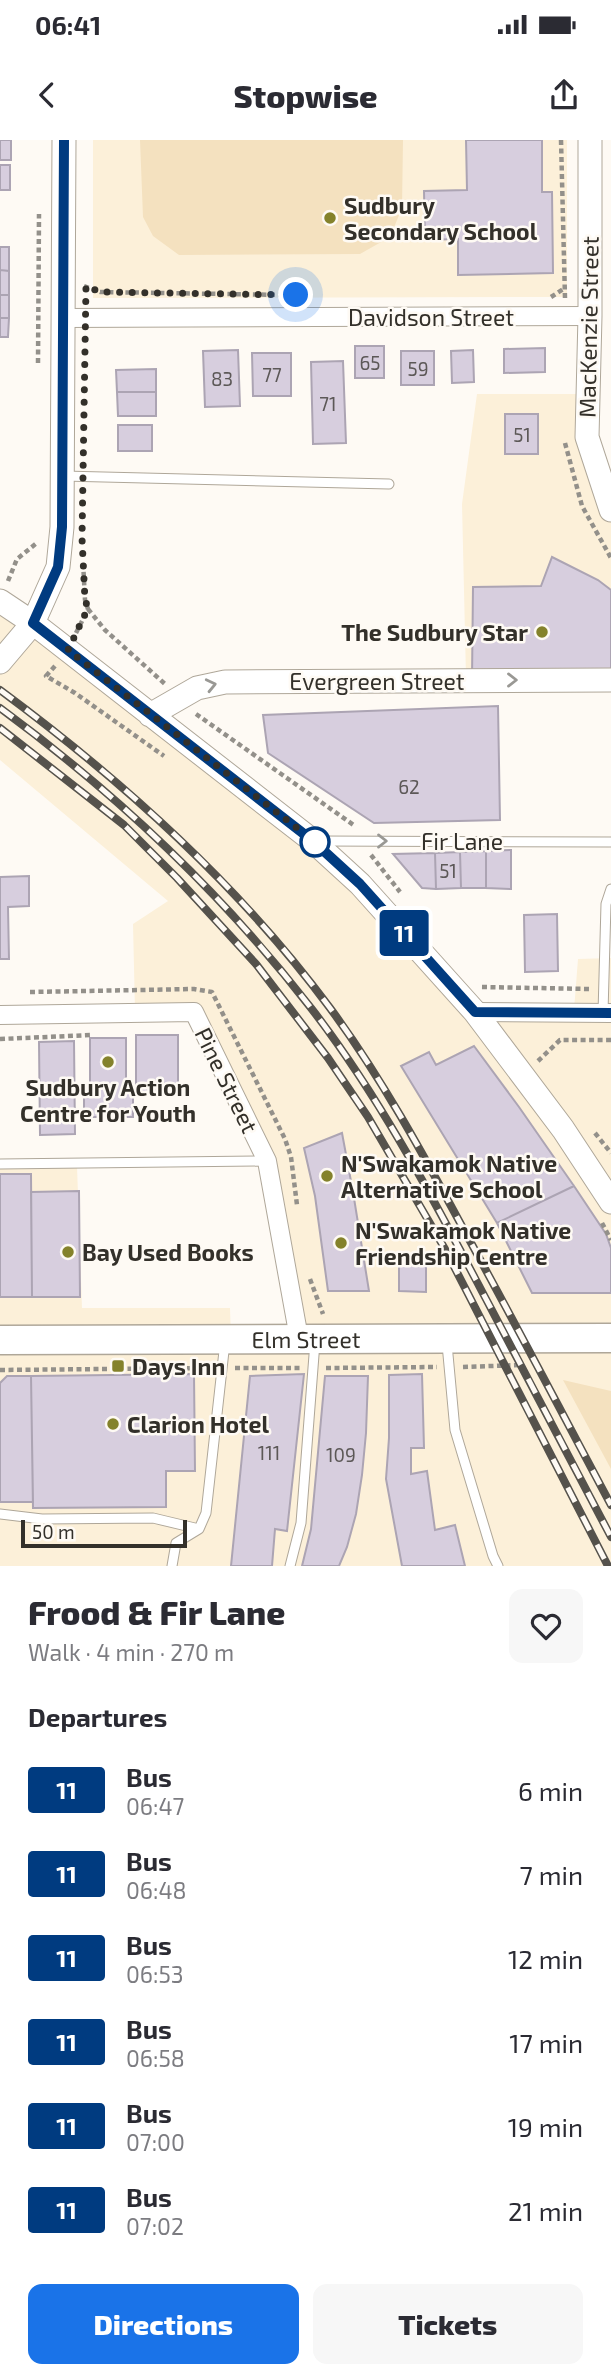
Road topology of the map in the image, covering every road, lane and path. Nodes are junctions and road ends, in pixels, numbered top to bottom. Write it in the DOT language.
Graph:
graph roads {
  1 [pos="64,140"];
  2 [pos="590,140"];
  3 [pos="39,207"];
  4 [pos="86,274"];
  5 [pos="63,286"];
  6 [pos="86,286"];
  7 [pos="38,287"];
  8 [pos="565,288"];
  9 [pos="296,295"];
  10 [pos="547,300"];
  11 [pos="590,316"];
  12 [pos="74,317"];
  13 [pos="38,365"];
  14 [pos="63,476"];
  15 [pos="389,484"];
  16 [pos="611,510"];
  17 [pos="42,533"];
  18 [pos="82,550"];
  19 [pos="2,595"];
  20 [pos="33,623"];
  21 [pos="68,650"];
  22 [pos="0,662"];
  23 [pos="611,680"];
  24 [pos="150,715"];
  25 [pos="174,764"];
  26 [pos="313,841"];
  27 [pos="611,842"];
  28 [pos="611,889"];
  29 [pos="475,1012"];
  30 [pos="607,1013"];
  31 [pos="0,1015"];
  32 [pos="95,1035"];
  33 [pos="0,1039"];
  34 [pos="611,1040"];
  35 [pos="521,1074"];
  36 [pos="267,1161"];
  37 [pos="0,1164"];
  38 [pos="608,1204"];
  39 [pos="611,1240"];
  40 [pos="225,1338"];
  41 [pos="307,1338"];
  42 [pos="446,1338"];
  43 [pos="611,1338"];
  44 [pos="0,1340"];
  45 [pos="0,1514"];
  46 [pos="199,1529"];
  47 [pos="172,1566"];
  48 [pos="290,1566"];
  49 [pos="498,1566"];
  1 -- 5 [label="street"];
  2 -- 11 [label="street, MacKenzie Street"];
  3 -- 7 [label="path"];
  4 -- 6 [label="path"];
  5 -- 6 [label="path"];
  5 -- 7 [label="path"];
  5 -- 12 [label="street"];
  6 -- 9 [label="path"];
  6 -- 12 [label="path"];
  7 -- 13 [label="path"];
  8 -- 10 [label="path"];
  11 -- 12 [label="street, Davidson Street"];
  11 -- 16 [label="street, MacKenzie Street"];
  12 -- 14 [label="street"];
  14 -- 15 [label="lane"];
  14 -- 20 [label="street"];
  17 -- 19 [label="path"];
  18 -- 21 [label="path"];
  19 -- 20 [label="street"];
  20 -- 21 [label="street"];
  20 -- 22 [label="street"];
  21 -- 24 [label="street"];
  21 -- 25 [label="path"];
  24 -- 23 [label="street, Evergreen Street, one-way"];
  24 -- 26 [label="street"];
  26 -- 27 [label="lane, Fir Lane, one-way"];
  26 -- 29 [label="street"];
  28 -- 30 [label="lane"];
  29 -- 30 [label="street"];
  29 -- 35 [label="street"];
  31 -- 36 [label="street, Pine Street"];
  32 -- 33 [label="path"];
  34 -- 35 [label="path"];
  35 -- 38 [label="street"];
  36 -- 37 [label="lane"];
  36 -- 41 [label="street, Pine Street"];
  38 -- 39 [label="path"];
  40 -- 41 [label="main road, Elm Street"];
  40 -- 44 [label="main road, Elm Street"];
  40 -- 46 [label="lane"];
  41 -- 42 [label="main road, Elm Street"];
  41 -- 48 [label="lane"];
  42 -- 43 [label="main road, Elm Street"];
  42 -- 49 [label="lane"];
  45 -- 46 [label="lane"];
  46 -- 47 [label="lane"];
}
